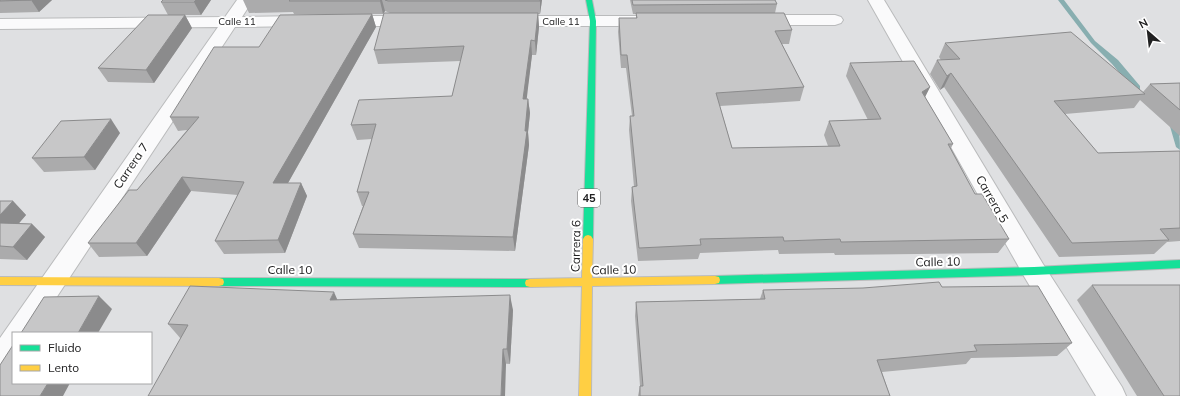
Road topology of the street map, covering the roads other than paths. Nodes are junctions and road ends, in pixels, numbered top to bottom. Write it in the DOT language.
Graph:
graph roads {
  1 [pos="245,0"];
  2 [pos="589,0"];
  3 [pos="876,0"];
  4 [pos="741,20"];
  5 [pos="834,20"];
  6 [pos="230,21"];
  7 [pos="427,21"];
  8 [pos="498,21"];
  9 [pos="593,21"];
  10 [pos="663,21"];
  11 [pos="0,24"];
  12 [pos="1180,264"];
  13 [pos="1034,271"];
  14 [pos="0,281"];
  15 [pos="53,281"];
  16 [pos="587,283"];
  17 [pos="19,332"];
  18 [pos="12,342"];
  19 [pos="0,360"];
  20 [pos="585,396"];
  21 [pos="1112,396"];
  1 -- 6 [label="street, Carrera 7"];
  2 -- 9 [label="street, Carrera 6 / 45"];
  3 -- 13 [label="street, Carrera 5"];
  4 -- 5 [label="street"];
  6 -- 7 [label="street, Calle 11"];
  6 -- 11 [label="street, Calle 11"];
  6 -- 15 [label="street, Carrera 7"];
  8 -- 9 [label="street, Calle 11"];
  9 -- 10 [label="street, Calle 11"];
  9 -- 16 [label="street, Carrera 6 / 45"];
  12 -- 13 [label="street, Calle 10"];
  13 -- 16 [label="street, Calle 10"];
  13 -- 21 [label="street, Carrera 5"];
  14 -- 15 [label="street, Calle 10"];
  15 -- 16 [label="street, Calle 10"];
  15 -- 17 [label="street, Carrera 7"];
  16 -- 20 [label="street, Carrera 6 / 45"];
  18 -- 19 [label="street"];
}
